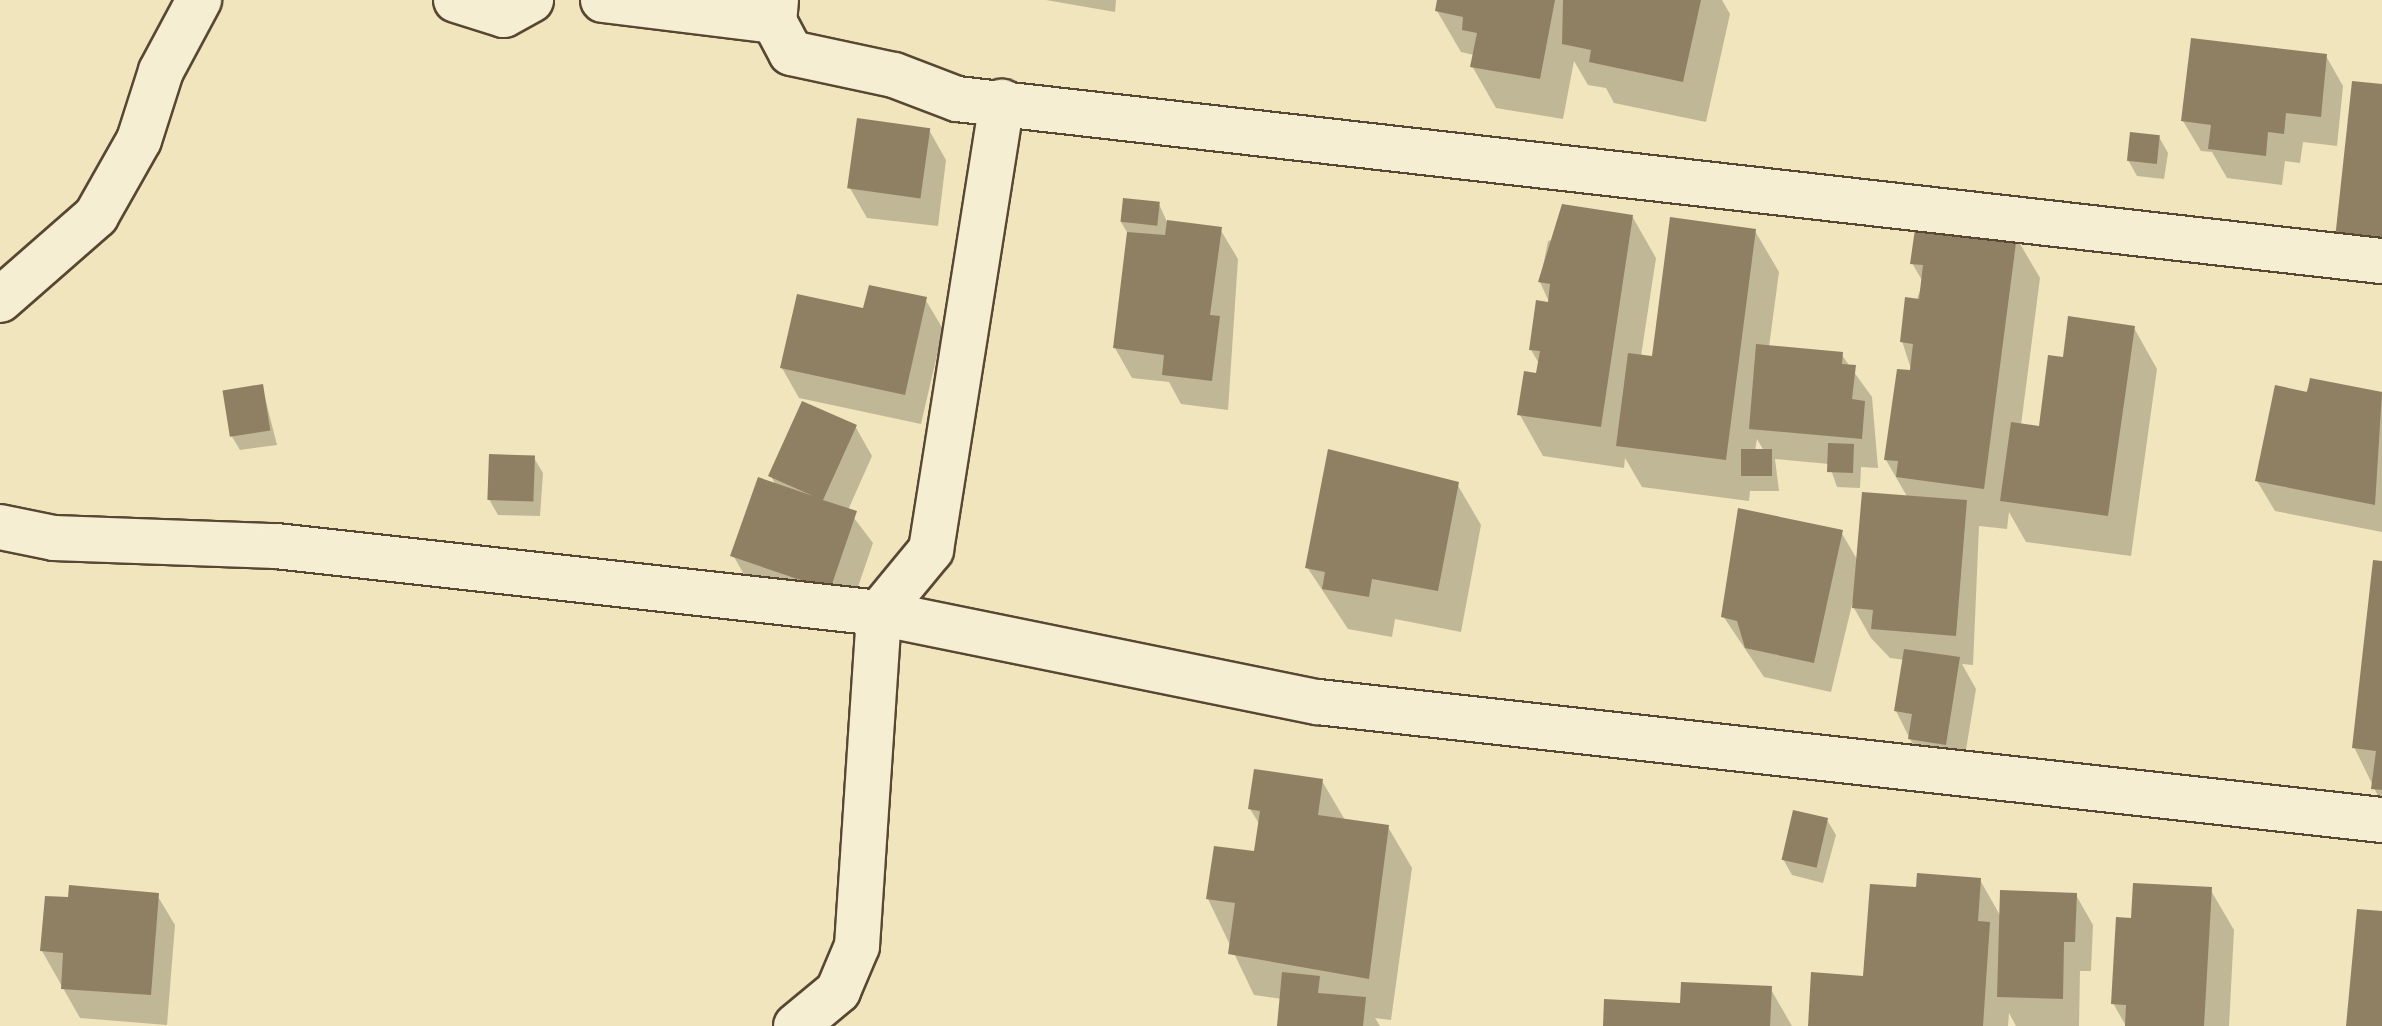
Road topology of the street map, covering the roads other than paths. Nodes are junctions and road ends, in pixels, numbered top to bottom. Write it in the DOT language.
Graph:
graph roads {
  1 [pos="199,0"];
  2 [pos="456,0"];
  3 [pos="531,0"];
  4 [pos="603,0"];
  5 [pos="775,10"];
  6 [pos="1002,102"];
  7 [pos="2382,261"];
  8 [pos="0,300"];
  9 [pos="0,527"];
  10 [pos="879,613"];
  11 [pos="2382,820"];
  12 [pos="796,1026"];
  1 -- 8 [label="street"];
  2 -- 3 [label="street"];
  4 -- 5 [label="street"];
  5 -- 6 [label="street"];
  6 -- 7 [label="street"];
  6 -- 10 [label="street"];
  9 -- 10 [label="street"];
  10 -- 11 [label="street"];
  10 -- 12 [label="street"];
}
